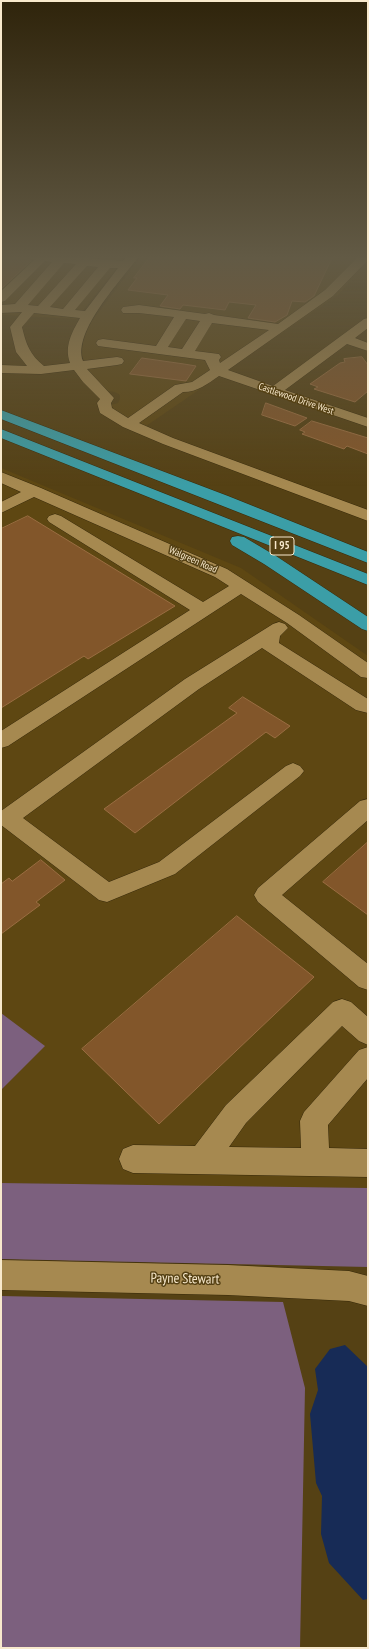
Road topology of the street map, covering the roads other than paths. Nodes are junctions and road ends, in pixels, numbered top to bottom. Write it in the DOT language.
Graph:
graph roads {
  1 [pos="17,333"];
  2 [pos="78,333"];
  3 [pos="171,333"];
  4 [pos="199,333"];
  5 [pos="274,333"];
  6 [pos="353,333"];
  7 [pos="345,339"];
  8 [pos="103,342"];
  9 [pos="128,346"];
  10 [pos="368,347"];
  11 [pos="160,350"];
  12 [pos="186,354"];
  13 [pos="118,361"];
  14 [pos="79,367"];
  15 [pos="1,369"];
  16 [pos="41,370"];
  17 [pos="221,373"];
  18 [pos="111,376"];
  19 [pos="274,391"];
  20 [pos="1,414"];
  21 [pos="368,423"];
  22 [pos="128,424"];
  23 [pos="1,433"];
  24 [pos="98,473"];
  25 [pos="1,477"];
  26 [pos="35,491"];
  27 [pos="222,499"];
  28 [pos="1,508"];
  29 [pos="77,509"];
  30 [pos="368,516"];
  31 [pos="368,545"];
  32 [pos="368,558"];
  33 [pos="368,580"];
  34 [pos="242,585"];
  35 [pos="203,610"];
  36 [pos="293,619"];
  37 [pos="368,625"];
  38 [pos="271,634"];
  39 [pos="368,672"];
  40 [pos="368,706"];
  41 [pos="1,741"];
  42 [pos="294,770"];
  43 [pos="368,807"];
  44 [pos="368,979"];
  45 [pos="368,1033"];
  46 [pos="368,1059"];
  47 [pos="132,1159"];
  48 [pos="201,1160"];
  49 [pos="316,1162"];
  50 [pos="368,1163"];
  51 [pos="1,1275"];
  52 [pos="368,1291"];
  1 -- 16 [label="street"];
  2 -- 14 [label="street"];
  3 -- 11 [label="street"];
  4 -- 12 [label="street"];
  5 -- 17 [label="street"];
  6 -- 7 [label="street"];
  7 -- 10 [label="street"];
  7 -- 19 [label="street"];
  8 -- 9 [label="street"];
  9 -- 11 [label="street"];
  9 -- 13 [label="street"];
  11 -- 12 [label="street"];
  12 -- 17 [label="street"];
  13 -- 14 [label="street"];
  13 -- 18 [label="street"];
  14 -- 16 [label="street"];
  14 -- 22 [label="street"];
  15 -- 16 [label="street"];
  17 -- 19 [label="street, Castlewood Drive West"];
  17 -- 22 [label="street"];
  19 -- 21 [label="street, Castlewood Drive West"];
  20 -- 27 [label="highway, I 95"];
  22 -- 30 [label="street"];
  23 -- 24 [label="highway, I 95"];
  24 -- 33 [label="highway, I 95"];
  24 -- 37 [label="highway"];
  25 -- 26 [label="street, Walgreen Road"];
  26 -- 28 [label="street"];
  26 -- 29 [label="street, Walgreen Road"];
  27 -- 31 [label="highway"];
  27 -- 32 [label="highway, I 95"];
  29 -- 34 [label="street, Walgreen Road"];
  29 -- 35 [label="street"];
  34 -- 35 [label="street"];
  34 -- 36 [label="street, Walgreen Road"];
  35 -- 41 [label="street"];
  36 -- 38 [label="street"];
  36 -- 39 [label="street, Walgreen Road"];
  38 -- 40 [label="street"];
  38 -- 42 [label="street"];
  43 -- 44 [label="street"];
  45 -- 48 [label="street"];
  46 -- 49 [label="street"];
  47 -- 48 [label="street"];
  48 -- 49 [label="street"];
  49 -- 50 [label="street"];
  51 -- 52 [label="street, Payne Stewart"];
}
